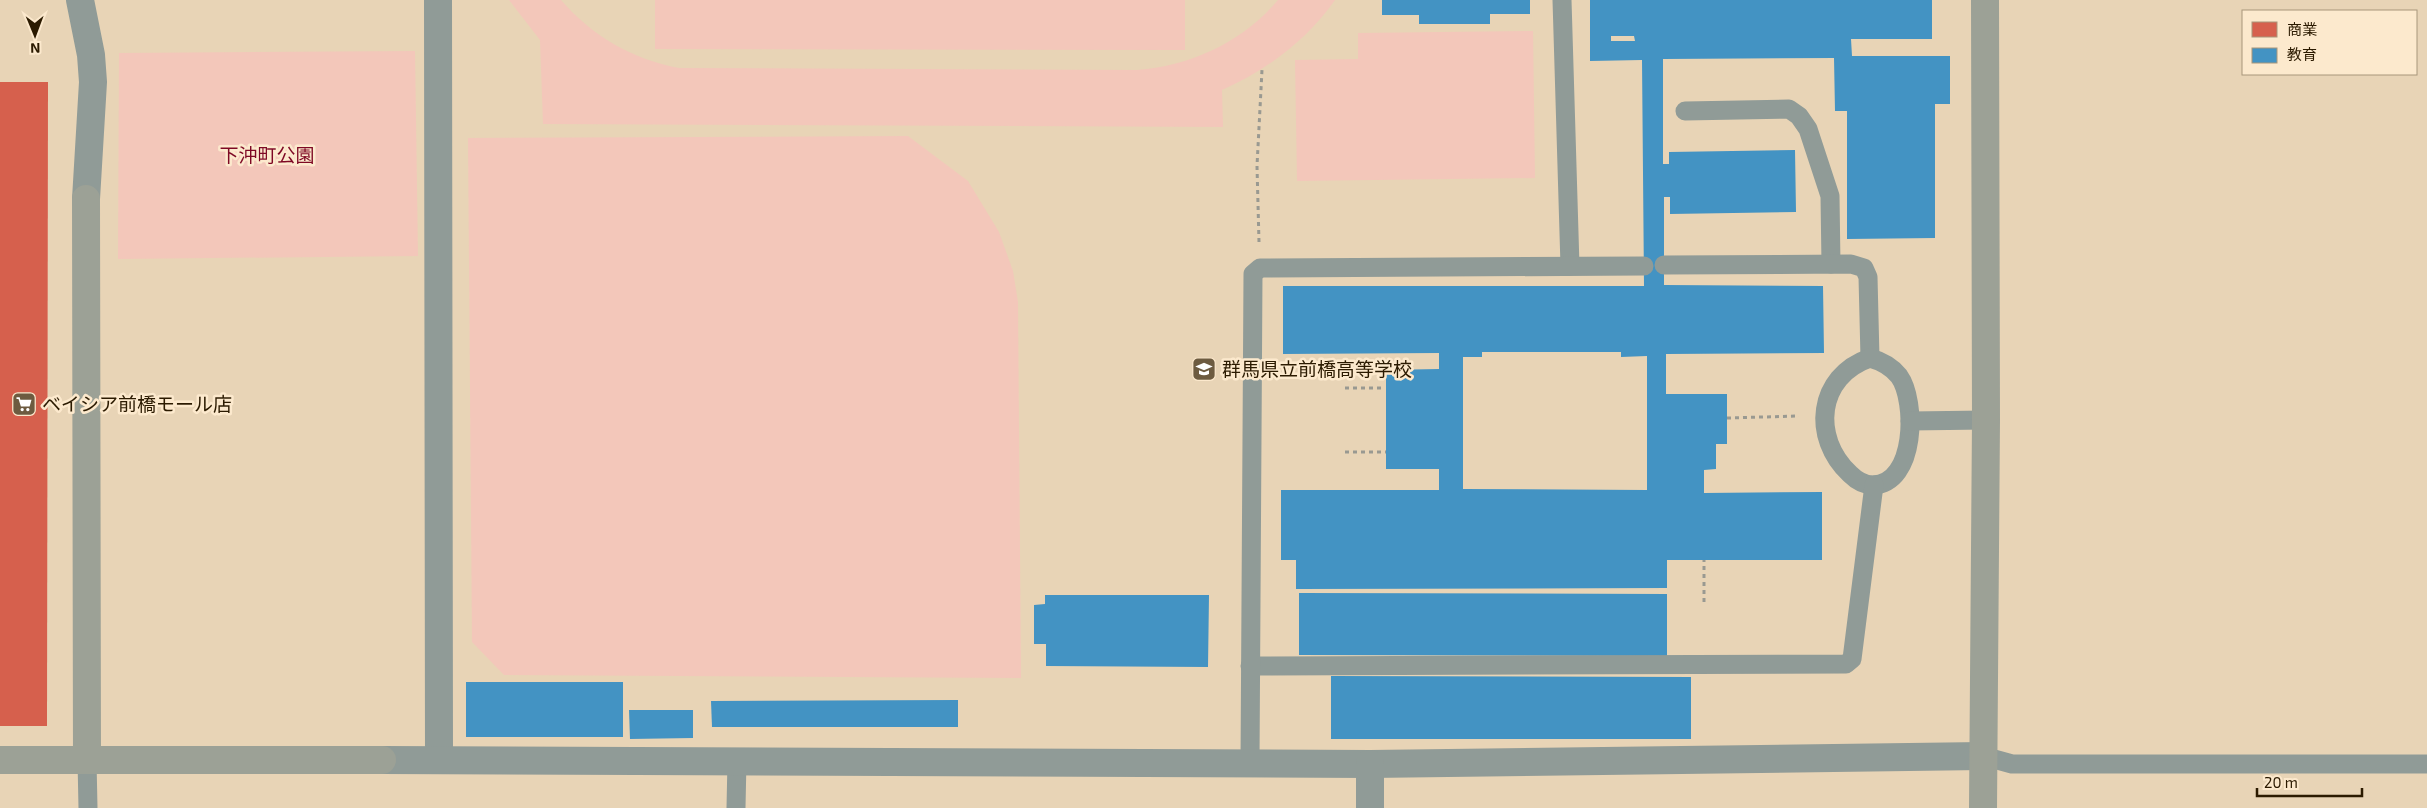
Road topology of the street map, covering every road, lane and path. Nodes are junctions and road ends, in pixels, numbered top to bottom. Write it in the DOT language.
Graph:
graph roads {
  1 [pos="80,0"];
  2 [pos="438,0"];
  3 [pos="1562,0"];
  4 [pos="1985,0"];
  5 [pos="1262,70"];
  6 [pos="1685,111"];
  7 [pos="1830,264"];
  8 [pos="1664,265"];
  9 [pos="1570,266"];
  10 [pos="1644,266"];
  11 [pos="1260,268"];
  12 [pos="1870,358"];
  13 [pos="1345,388"];
  14 [pos="1385,388"];
  15 [pos="1775,416"];
  16 [pos="1727,418"];
  17 [pos="1986,420"];
  18 [pos="1910,421"];
  19 [pos="1345,452"];
  20 [pos="1386,452"];
  21 [pos="1874,485"];
  22 [pos="1704,560"];
  23 [pos="1704,602"];
  24 [pos="1250,666"];
  25 [pos="1983,756"];
  26 [pos="0,760"];
  27 [pos="87,760"];
  28 [pos="439,760"];
  29 [pos="737,760"];
  30 [pos="1250,763"];
  31 [pos="1370,764"];
  32 [pos="2427,764"];
  33 [pos="88,808"];
  34 [pos="736,808"];
  35 [pos="1370,808"];
  36 [pos="1983,808"];
  1 -- 27 [label="street"];
  2 -- 28 [label="street"];
  3 -- 9 [label="lane"];
  4 -- 17 [label="street"];
  5 -- 11 [label="path"];
  6 -- 7 [label="lane"];
  7 -- 8 [label="lane"];
  7 -- 12 [label="lane"];
  9 -- 10 [label="lane"];
  9 -- 11 [label="lane"];
  11 -- 24 [label="lane"];
  12 -- 18 [label="lane"];
  12 -- 21 [label="lane"];
  13 -- 14 [label="path"];
  15 -- 16 [label="path"];
  17 -- 18 [label="lane"];
  17 -- 25 [label="street"];
  18 -- 21 [label="lane"];
  19 -- 20 [label="path"];
  21 -- 24 [label="lane"];
  22 -- 23 [label="path"];
  24 -- 30 [label="lane"];
  25 -- 31 [label="street"];
  25 -- 32 [label="lane"];
  25 -- 36 [label="street"];
  26 -- 27 [label="street"];
  27 -- 28 [label="street"];
  27 -- 33 [label="lane"];
  28 -- 29 [label="street"];
  29 -- 30 [label="street"];
  29 -- 34 [label="lane"];
  30 -- 31 [label="street"];
  31 -- 35 [label="street"];
}
